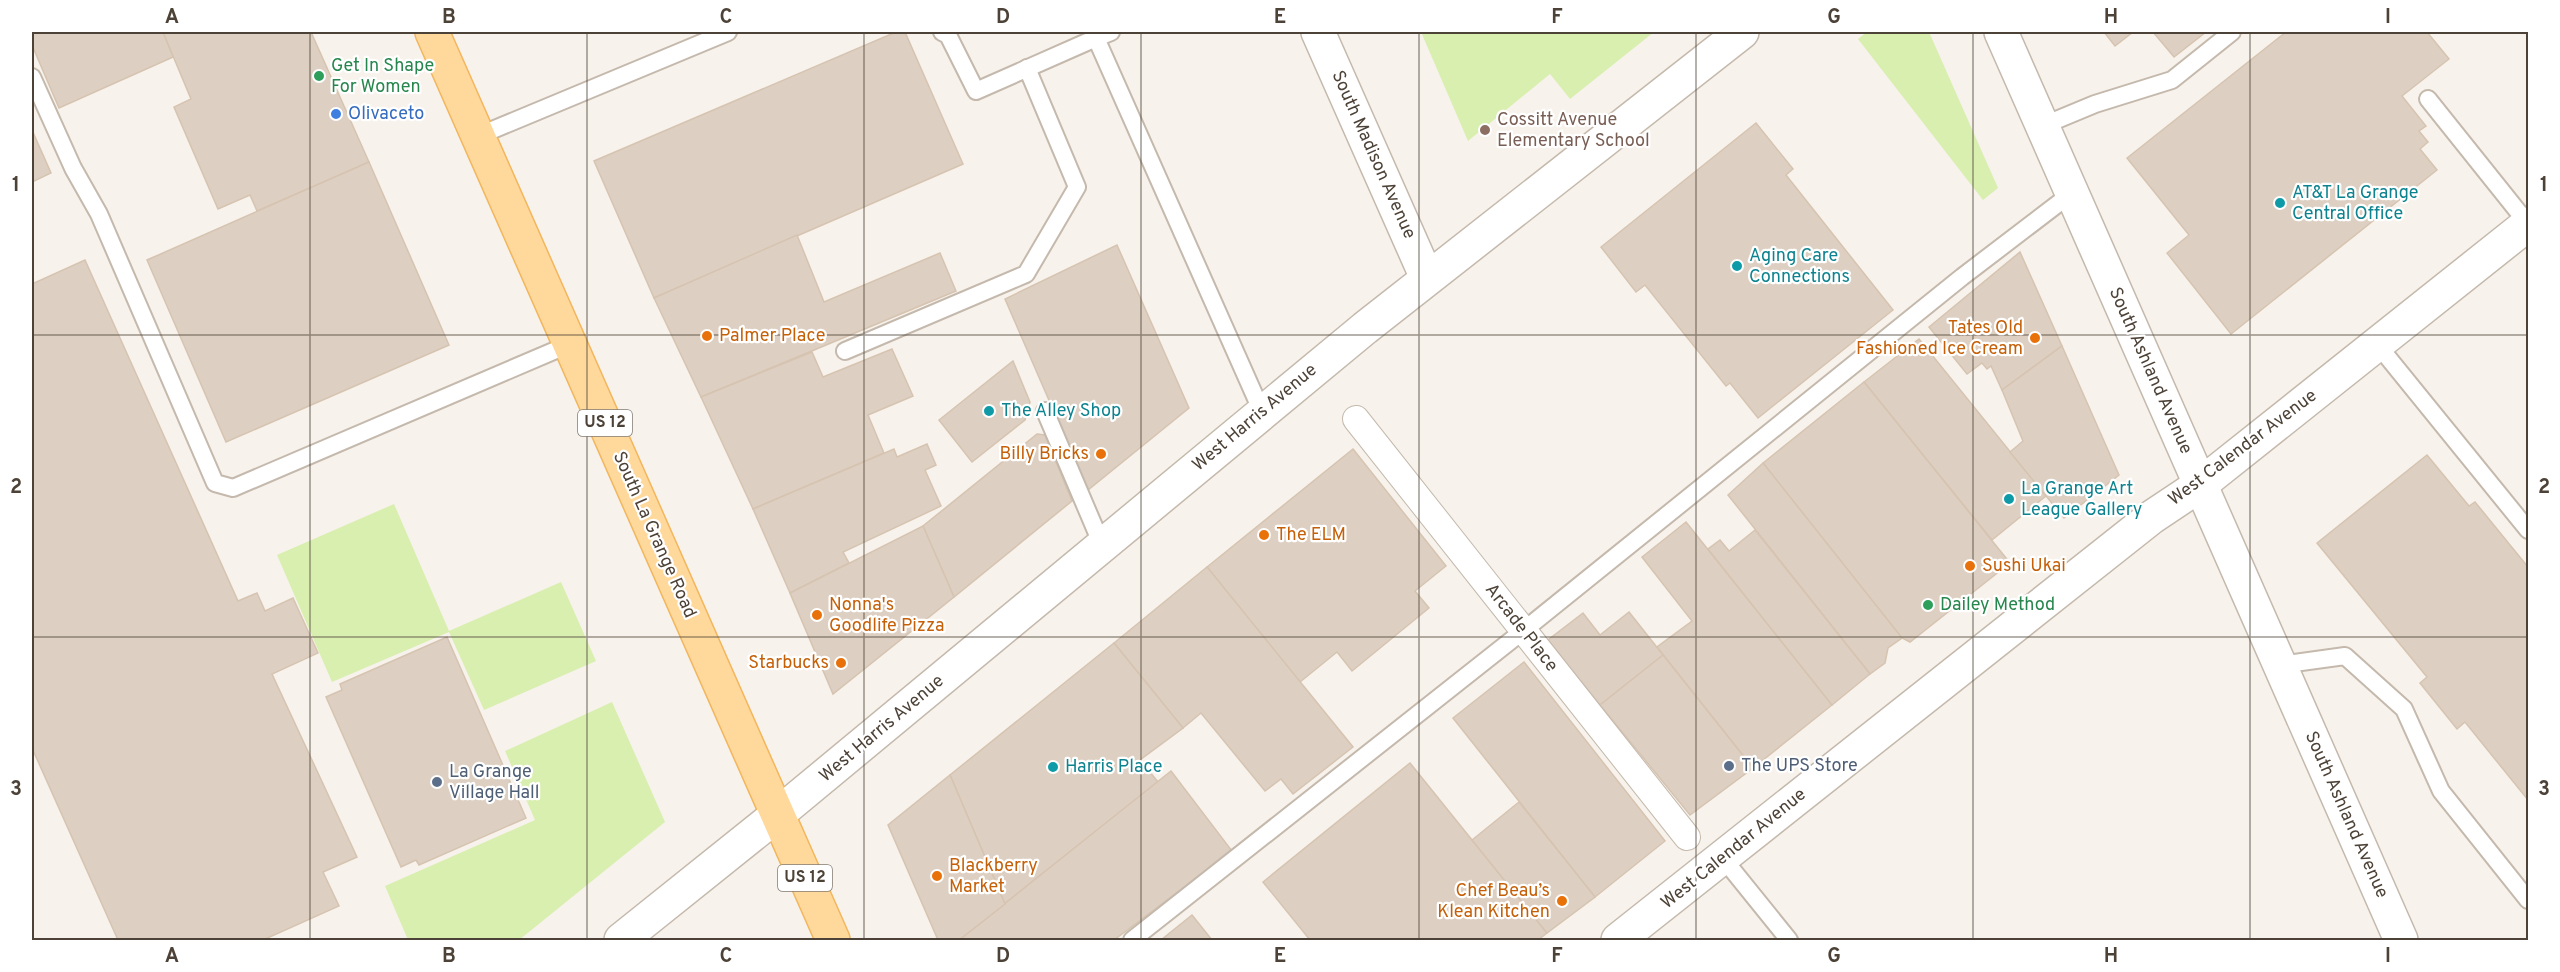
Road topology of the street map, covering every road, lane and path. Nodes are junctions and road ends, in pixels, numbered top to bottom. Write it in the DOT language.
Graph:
graph roads {
  1 [pos="432,32"];
  2 [pos="728,32"];
  3 [pos="942,32"];
  4 [pos="1318,32"];
  5 [pos="1742,32"];
  6 [pos="2001,32"];
  7 [pos="2232,32"];
  8 [pos="1104,35"];
  9 [pos="1027,68"];
  10 [pos="32,77"];
  11 [pos="2427,99"];
  12 [pos="2042,126"];
  13 [pos="478,136"];
  14 [pos="2072,193"];
  15 [pos="2529,224"];
  16 [pos="1427,278"];
  17 [pos="570,344"];
  18 [pos="2377,344"];
  19 [pos="845,351"];
  20 [pos="1045,411"];
  21 [pos="1262,412"];
  22 [pos="1356,419"];
  23 [pos="2200,485"];
  24 [pos="2529,530"];
  25 [pos="1102,545"];
  26 [pos="1523,631"];
  27 [pos="2280,665"];
  28 [pos="777,815"];
  29 [pos="1687,837"];
  30 [pos="1722,857"];
  31 [pos="2529,900"];
  32 [pos="621,940"];
  33 [pos="833,940"];
  34 [pos="1132,940"];
  35 [pos="1618,940"];
  36 [pos="1789,940"];
  37 [pos="2401,940"];
  1 -- 13 [label="main road, South La Grange Road / US 12"];
  2 -- 13 [label="lane"];
  3 -- 9 [label="lane"];
  4 -- 16 [label="street, South Madison Avenue"];
  5 -- 16 [label="street, West Harris Avenue"];
  6 -- 12 [label="street, South Ashland Avenue"];
  7 -- 12 [label="lane"];
  8 -- 9 [label="lane"];
  8 -- 21 [label="lane"];
  9 -- 19 [label="lane"];
  10 -- 17 [label="lane"];
  11 -- 15 [label="lane"];
  12 -- 14 [label="street, South Ashland Avenue"];
  13 -- 17 [label="main road, South La Grange Road / US 12"];
  14 -- 23 [label="street, South Ashland Avenue"];
  14 -- 26 [label="lane"];
  15 -- 18 [label="street, West Calendar Avenue"];
  16 -- 21 [label="street, West Harris Avenue"];
  17 -- 28 [label="main road, South La Grange Road / US 12"];
  18 -- 23 [label="street, West Calendar Avenue"];
  18 -- 24 [label="lane"];
  20 -- 25 [label="lane"];
  21 -- 25 [label="street, West Harris Avenue"];
  22 -- 26 [label="street, Arcade Place"];
  23 -- 27 [label="street, South Ashland Avenue"];
  23 -- 30 [label="street, West Calendar Avenue"];
  25 -- 28 [label="street, West Harris Avenue"];
  26 -- 29 [label="street, Arcade Place"];
  26 -- 34 [label="lane"];
  27 -- 31 [label="lane"];
  27 -- 37 [label="street, South Ashland Avenue"];
  28 -- 32 [label="street, West Harris Avenue"];
  28 -- 33 [label="main road, South La Grange Road / US 12"];
  30 -- 35 [label="street, West Calendar Avenue"];
  30 -- 36 [label="lane"];
}
